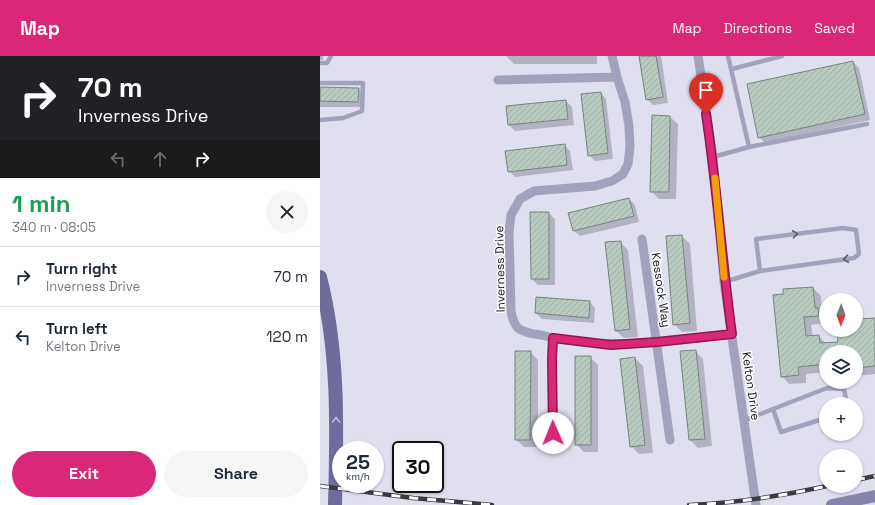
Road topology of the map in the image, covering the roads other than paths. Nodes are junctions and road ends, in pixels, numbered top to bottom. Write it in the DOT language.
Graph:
graph roads {
  1 [pos="331,56"];
  2 [pos="612,56"];
  3 [pos="698,56"];
  4 [pos="728,56"];
  5 [pos="782,56"];
  6 [pos="320,63"];
  7 [pos="732,69"];
  8 [pos="617,77"];
  9 [pos="498,80"];
  10 [pos="320,83"];
  11 [pos="320,120"];
  12 [pos="867,124"];
  13 [pos="749,147"];
  14 [pos="713,157"];
  15 [pos="642,238"];
  16 [pos="760,271"];
  17 [pos="320,277"];
  18 [pos="724,282"];
  19 [pos="732,334"];
  20 [pos="553,338"];
  21 [pos="657,342"];
  22 [pos="846,397"];
  23 [pos="773,409"];
  24 [pos="819,420"];
  25 [pos="743,421"];
  26 [pos="670,440"];
  27 [pos="553,448"];
  28 [pos="875,496"];
  29 [pos="335,505"];
  30 [pos="756,505"];
  31 [pos="832,505"];
  1 -- 6 [label="lane"];
  2 -- 8 [label="street, Inverness Drive"];
  3 -- 14 [label="street, Kelton Drive"];
  4 -- 7 [label="lane"];
  5 -- 7 [label="lane"];
  7 -- 13 [label="lane"];
  8 -- 9 [label="street"];
  8 -- 20 [label="street, Inverness Drive"];
  10 -- 11 [label="lane"];
  12 -- 13 [label="lane"];
  13 -- 14 [label="lane"];
  14 -- 18 [label="street, Kelton Drive"];
  15 -- 21 [label="street, Kessock Way"];
  16 -- 16 [label="lane, one-way"];
  16 -- 18 [label="lane"];
  29 -- 17 [label="main road, one-way"];
  18 -- 19 [label="street, Kelton Drive"];
  19 -- 21 [label="street, Inverness Drive"];
  19 -- 25 [label="street, Kelton Drive"];
  20 -- 21 [label="street, Inverness Drive"];
  20 -- 27 [label="street"];
  21 -- 26 [label="street, Kessock Way"];
  22 -- 23 [label="lane"];
  23 -- 24 [label="lane"];
  23 -- 25 [label="lane"];
  25 -- 30 [label="street, Kelton Drive"];
  28 -- 31 [label="main road"];
}
